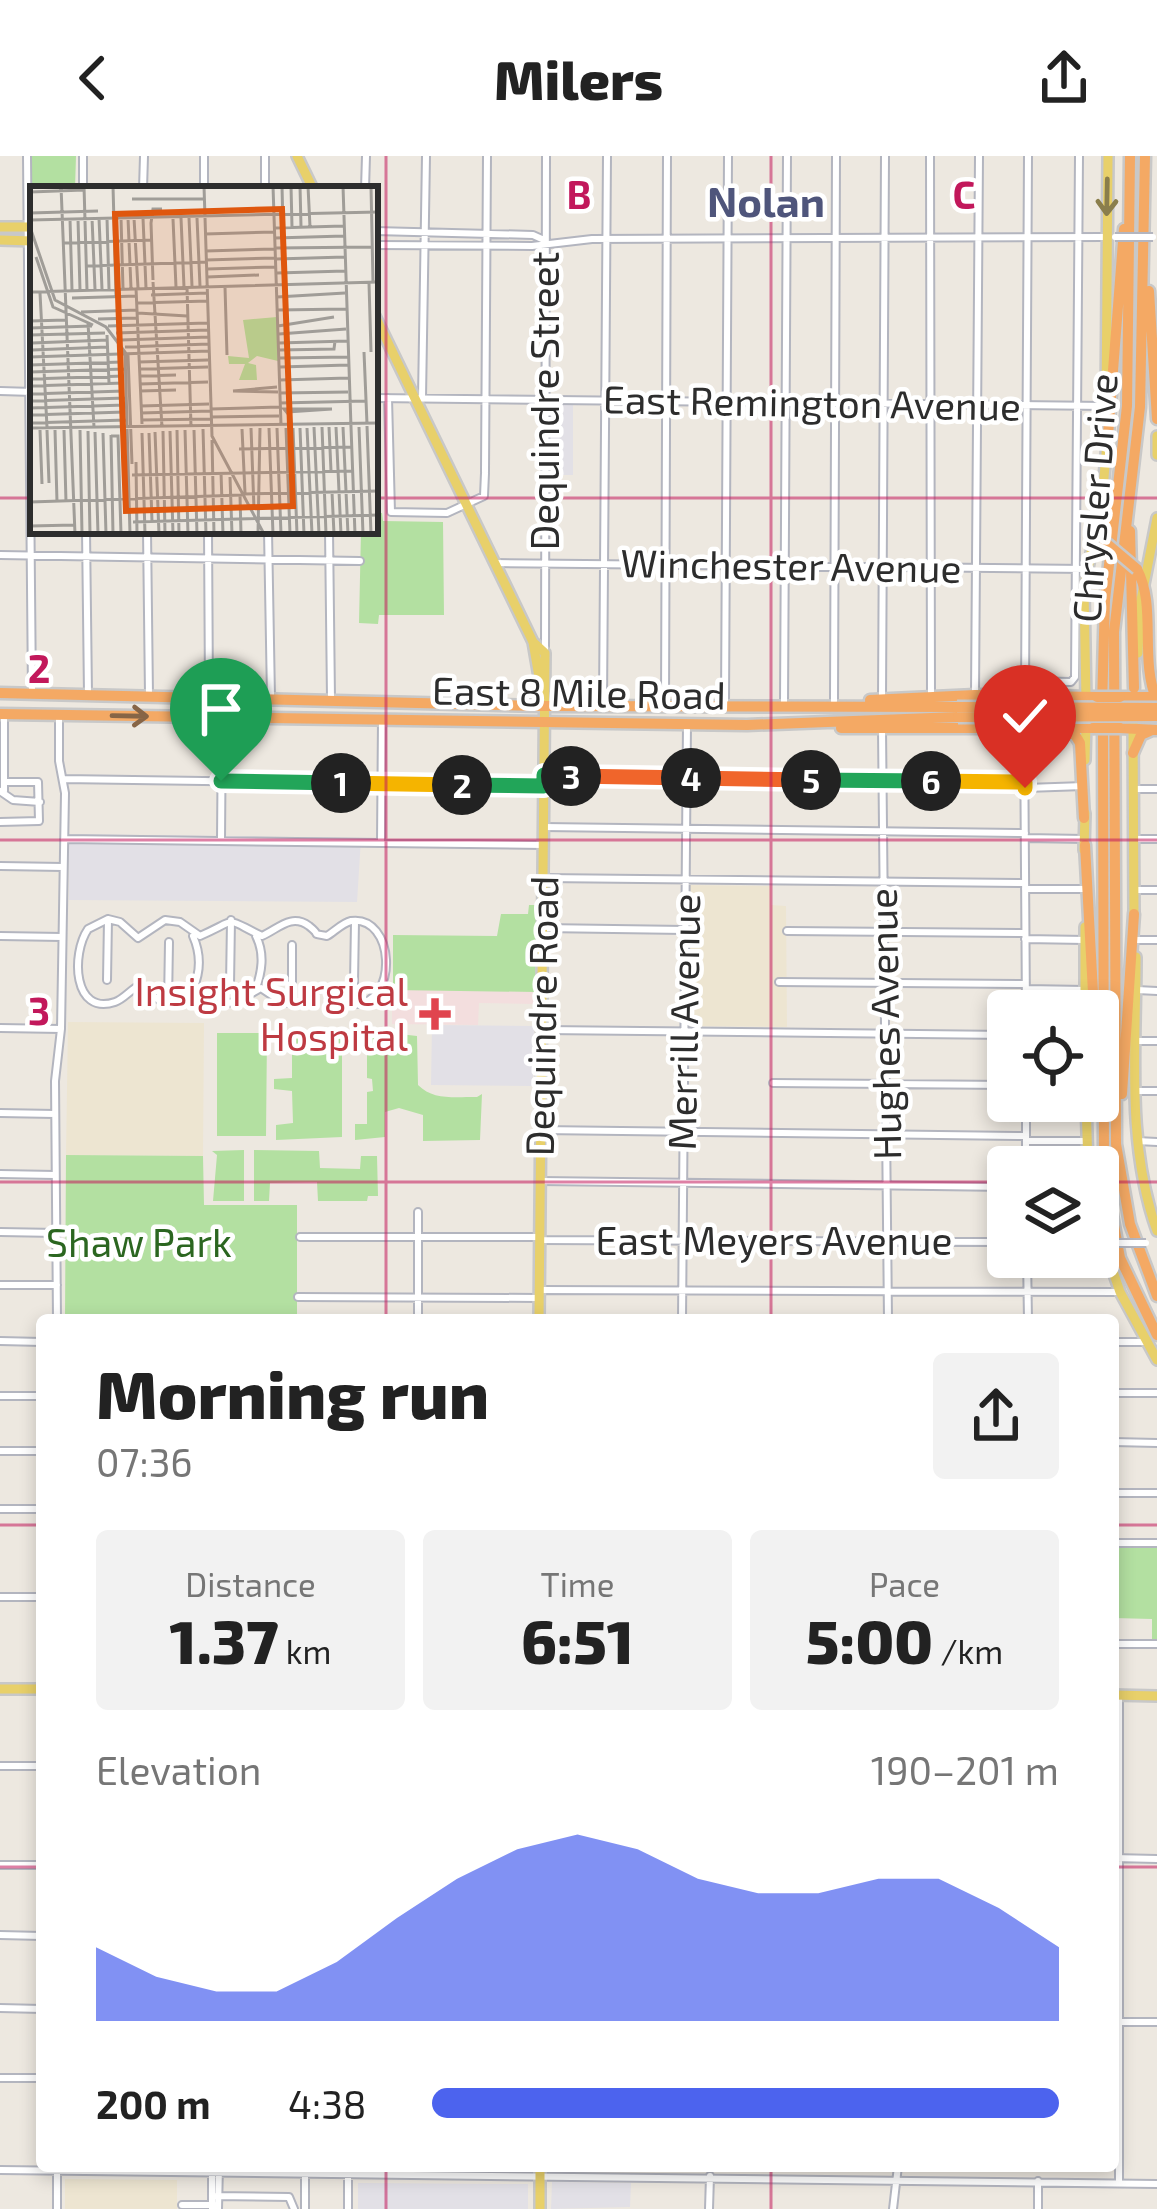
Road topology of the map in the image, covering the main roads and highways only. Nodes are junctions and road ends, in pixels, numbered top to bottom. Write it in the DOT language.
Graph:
graph roads {
  1 [pos="297,156"];
  2 [pos="1108,156"];
  3 [pos="1130,156"];
  4 [pos="1144,156"];
  5 [pos="1130,180"];
  6 [pos="312,186"];
  7 [pos="0,227"];
  8 [pos="30,227"];
  9 [pos="1152,235"];
  10 [pos="0,240"];
  11 [pos="30,241"];
  12 [pos="378,322"];
  13 [pos="1157,419"];
  14 [pos="1108,435"];
  15 [pos="1157,436"];
  16 [pos="1157,455"];
  17 [pos="1129,504"];
  18 [pos="1096,514"];
  19 [pos="1157,518"];
  20 [pos="1142,574"];
  21 [pos="533,642"];
  22 [pos="1089,692"];
  23 [pos="0,693"];
  24 [pos="1134,693"];
  25 [pos="36,694"];
  26 [pos="83,695"];
  27 [pos="276,698"];
  28 [pos="316,699"];
  29 [pos="392,700"];
  30 [pos="450,702"];
  31 [pos="830,702"];
  32 [pos="665,704"];
  33 [pos="747,704"];
  34 [pos="784,704"];
  35 [pos="1157,704"];
  36 [pos="957,712"];
  37 [pos="2,714"];
  38 [pos="37,715"];
  39 [pos="74,716"];
  40 [pos="547,716"];
  41 [pos="279,718"];
  42 [pos="315,719"];
  43 [pos="382,720"];
  44 [pos="438,721"];
  45 [pos="689,724"];
  46 [pos="727,725"];
  47 [pos="778,725"];
  48 [pos="1039,727"];
  49 [pos="1090,728"];
  50 [pos="1126,728"];
  51 [pos="1155,730"];
  52 [pos="1133,752"];
  53 [pos="1083,785"];
  54 [pos="1084,818"];
  55 [pos="1085,842"];
  56 [pos="1134,914"];
  57 [pos="1085,990"];
  58 [pos="1089,990"];
  59 [pos="1100,1122"];
  60 [pos="1102,1144"];
  61 [pos="1120,1180"];
  62 [pos="1157,1231"];
  63 [pos="1115,1278"];
  64 [pos="1157,1296"];
  65 [pos="539,1314"];
  66 [pos="1151,1338"];
  67 [pos="1157,1360"];
  68 [pos="0,1689"];
  69 [pos="36,1689"];
  70 [pos="1119,1696"];
  71 [pos="1157,1696"];
  72 [pos="540,2172"];
  73 [pos="540,2209"];
  1 -- 6 [label="main road"];
  2 -- 14 [label="main road, Chrysler Drive, one-way"];
  3 -- 5 [label="highway"];
  4 -- 9 [label="highway"];
  5 -- 14 [label="highway"];
  5 -- 60 [label="highway"];
  7 -- 8 [label="main road"];
  9 -- 13 [label="highway"];
  9 -- 17 [label="highway"];
  10 -- 11 [label="main road"];
  12 -- 21 [label="main road"];
  14 -- 18 [label="main road, Chrysler Drive"];
  15 -- 16 [label="main road, Chrysler Drive"];
  17 -- 24 [label="highway"];
  17 -- 61 [label="highway"];
  18 -- 20 [label="highway, bridge"];
  18 -- 22 [label="main road, Chrysler Drive"];
  19 -- 20 [label="main road, Chrysler Drive"];
  20 -- 24 [label="main road, Chrysler Drive"];
  20 -- 35 [label="highway"];
  21 -- 40 [label="main road"];
  21 -- 40 [label="main road"];
  22 -- 24 [label="highway, East 8 Mile Road, bridge"];
  22 -- 31 [label="highway, East 8 Mile Road"];
  22 -- 49 [label="main road, Chrysler Drive"];
  23 -- 25 [label="highway, East 8 Mile Road"];
  24 -- 35 [label="highway, East 8 Mile Road"];
  24 -- 50 [label="main road, Chrysler Drive"];
  25 -- 26 [label="highway, East 8 Mile Road"];
  25 -- 38 [label="highway"];
  26 -- 27 [label="highway, East 8 Mile Road"];
  26 -- 39 [label="highway"];
  27 -- 28 [label="highway, East 8 Mile Road"];
  27 -- 41 [label="highway"];
  28 -- 29 [label="highway, East 8 Mile Road"];
  28 -- 42 [label="highway"];
  29 -- 30 [label="highway, East 8 Mile Road"];
  29 -- 43 [label="highway"];
  30 -- 40 [label="highway, East 8 Mile Road"];
  30 -- 44 [label="highway"];
  31 -- 34 [label="highway, East 8 Mile Road"];
  31 -- 36 [label="highway, East 8 Mile Road"];
  32 -- 33 [label="highway, East 8 Mile Road"];
  32 -- 40 [label="highway, East 8 Mile Road"];
  32 -- 40 [label="highway"];
  33 -- 34 [label="highway, East 8 Mile Road"];
  33 -- 45 [label="highway"];
  34 -- 46 [label="highway"];
  35 -- 36 [label="highway, East 8 Mile Road, bridge"];
  36 -- 47 [label="highway, East 8 Mile Road"];
  37 -- 38 [label="highway, East 8 Mile Road"];
  38 -- 39 [label="highway, East 8 Mile Road"];
  39 -- 41 [label="highway, East 8 Mile Road, one-way"];
  40 -- 44 [label="highway, East 8 Mile Road"];
  40 -- 45 [label="highway, East 8 Mile Road"];
  40 -- 65 [label="main road, Dequindre Road"];
  41 -- 42 [label="highway, East 8 Mile Road"];
  42 -- 43 [label="highway, East 8 Mile Road"];
  43 -- 44 [label="highway, East 8 Mile Road"];
  45 -- 46 [label="highway, East 8 Mile Road"];
  46 -- 47 [label="highway, East 8 Mile Road"];
  47 -- 48 [label="highway"];
  48 -- 49 [label="highway"];
  48 -- 53 [label="highway"];
  49 -- 50 [label="highway, bridge"];
  49 -- 53 [label="main road, Chrysler Drive"];
  50 -- 51 [label="highway"];
  50 -- 52 [label="main road, Chrysler Drive"];
  51 -- 52 [label="highway"];
  52 -- 56 [label="main road, Chrysler Drive"];
  53 -- 54 [label="highway"];
  54 -- 55 [label="main road"];
  55 -- 57 [label="main road"];
  55 -- 58 [label="highway"];
  56 -- 61 [label="highway"];
  56 -- 62 [label="main road, Chrysler Drive"];
  59 -- 60 [label="highway"];
  60 -- 66 [label="highway"];
  61 -- 64 [label="highway"];
  63 -- 66 [label="main road"];
  66 -- 67 [label="main road"];
  68 -- 69 [label="main road"];
  70 -- 71 [label="main road"];
  72 -- 73 [label="main road"];
}
